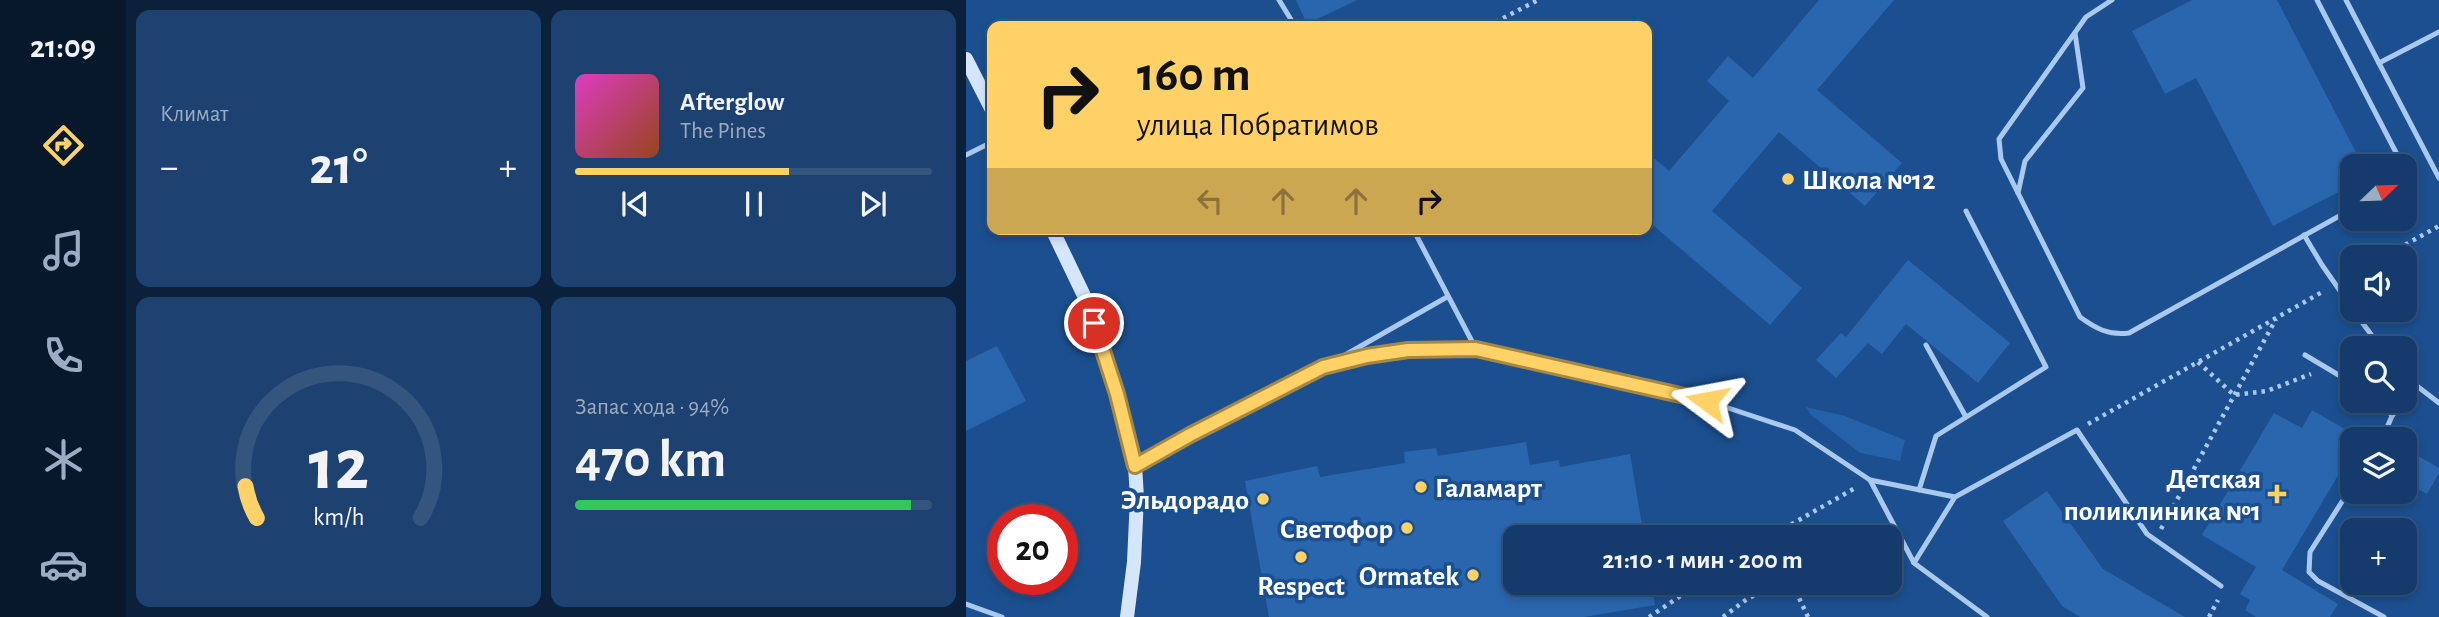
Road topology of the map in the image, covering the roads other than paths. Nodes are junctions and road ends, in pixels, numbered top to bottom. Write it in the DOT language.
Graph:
graph roads {
  1 [pos="1279,0"];
  2 [pos="2112,0"];
  3 [pos="2317,0"];
  4 [pos="2346,0"];
  5 [pos="1292,21"];
  6 [pos="2439,32"];
  7 [pos="2074,33"];
  8 [pos="966,59"];
  9 [pos="2379,63"];
  10 [pos="987,100"];
  11 [pos="987,144"];
  12 [pos="2397,154"];
  13 [pos="966,155"];
  14 [pos="2439,178"];
  15 [pos="2018,193"];
  16 [pos="1966,211"];
  17 [pos="2340,216"];
  18 [pos="1055,235"];
  19 [pos="1416,235"];
  20 [pos="2305,235"];
  21 [pos="2340,293"];
  22 [pos="1447,297"];
  23 [pos="1926,345"];
  24 [pos="1476,349"];
  25 [pos="2305,355"];
  26 [pos="1323,367"];
  27 [pos="2340,376"];
  28 [pos="2417,386"];
  29 [pos="2439,403"];
  30 [pos="2390,413"];
  31 [pos="2394,413"];
  32 [pos="2392,416"];
  33 [pos="1966,418"];
  34 [pos="2387,427"];
  35 [pos="1135,466"];
  36 [pos="1870,480"];
  37 [pos="1919,490"];
  38 [pos="1955,497"];
  39 [pos="2341,504"];
  40 [pos="1914,563"];
  41 [pos="2221,586"];
  42 [pos="966,604"];
  43 [pos="1002,617"];
  44 [pos="1127,617"];
  45 [pos="1987,617"];
  46 [pos="2384,617"];
  1 -- 5 [label="lane"];
  2 -- 7 [label="lane"];
  3 -- 12 [label="lane"];
  4 -- 9 [label="lane"];
  6 -- 9 [label="lane"];
  7 -- 15 [label="lane"];
  7 -- 15 [label="lane"];
  8 -- 10 [label="street"];
  9 -- 14 [label="lane"];
  11 -- 13 [label="lane"];
  15 -- 20 [label="lane"];
  16 -- 33 [label="lane"];
  17 -- 20 [label="lane"];
  18 -- 35 [label="street"];
  19 -- 22 [label="lane"];
  20 -- 21 [label="lane"];
  22 -- 24 [label="lane"];
  22 -- 26 [label="lane"];
  23 -- 33 [label="lane"];
  24 -- 26 [label="lane"];
  24 -- 36 [label="lane"];
  25 -- 27 [label="lane"];
  26 -- 35 [label="lane"];
  28 -- 29 [label="lane"];
  30 -- 32 [label="lane"];
  31 -- 32 [label="lane"];
  32 -- 34 [label="lane"];
  33 -- 37 [label="lane"];
  35 -- 44 [label="street"];
  36 -- 37 [label="lane"];
  36 -- 40 [label="lane"];
  37 -- 38 [label="lane"];
  38 -- 40 [label="lane"];
  38 -- 41 [label="lane"];
  39 -- 46 [label="lane"];
  40 -- 45 [label="lane"];
  42 -- 43 [label="lane"];
}
